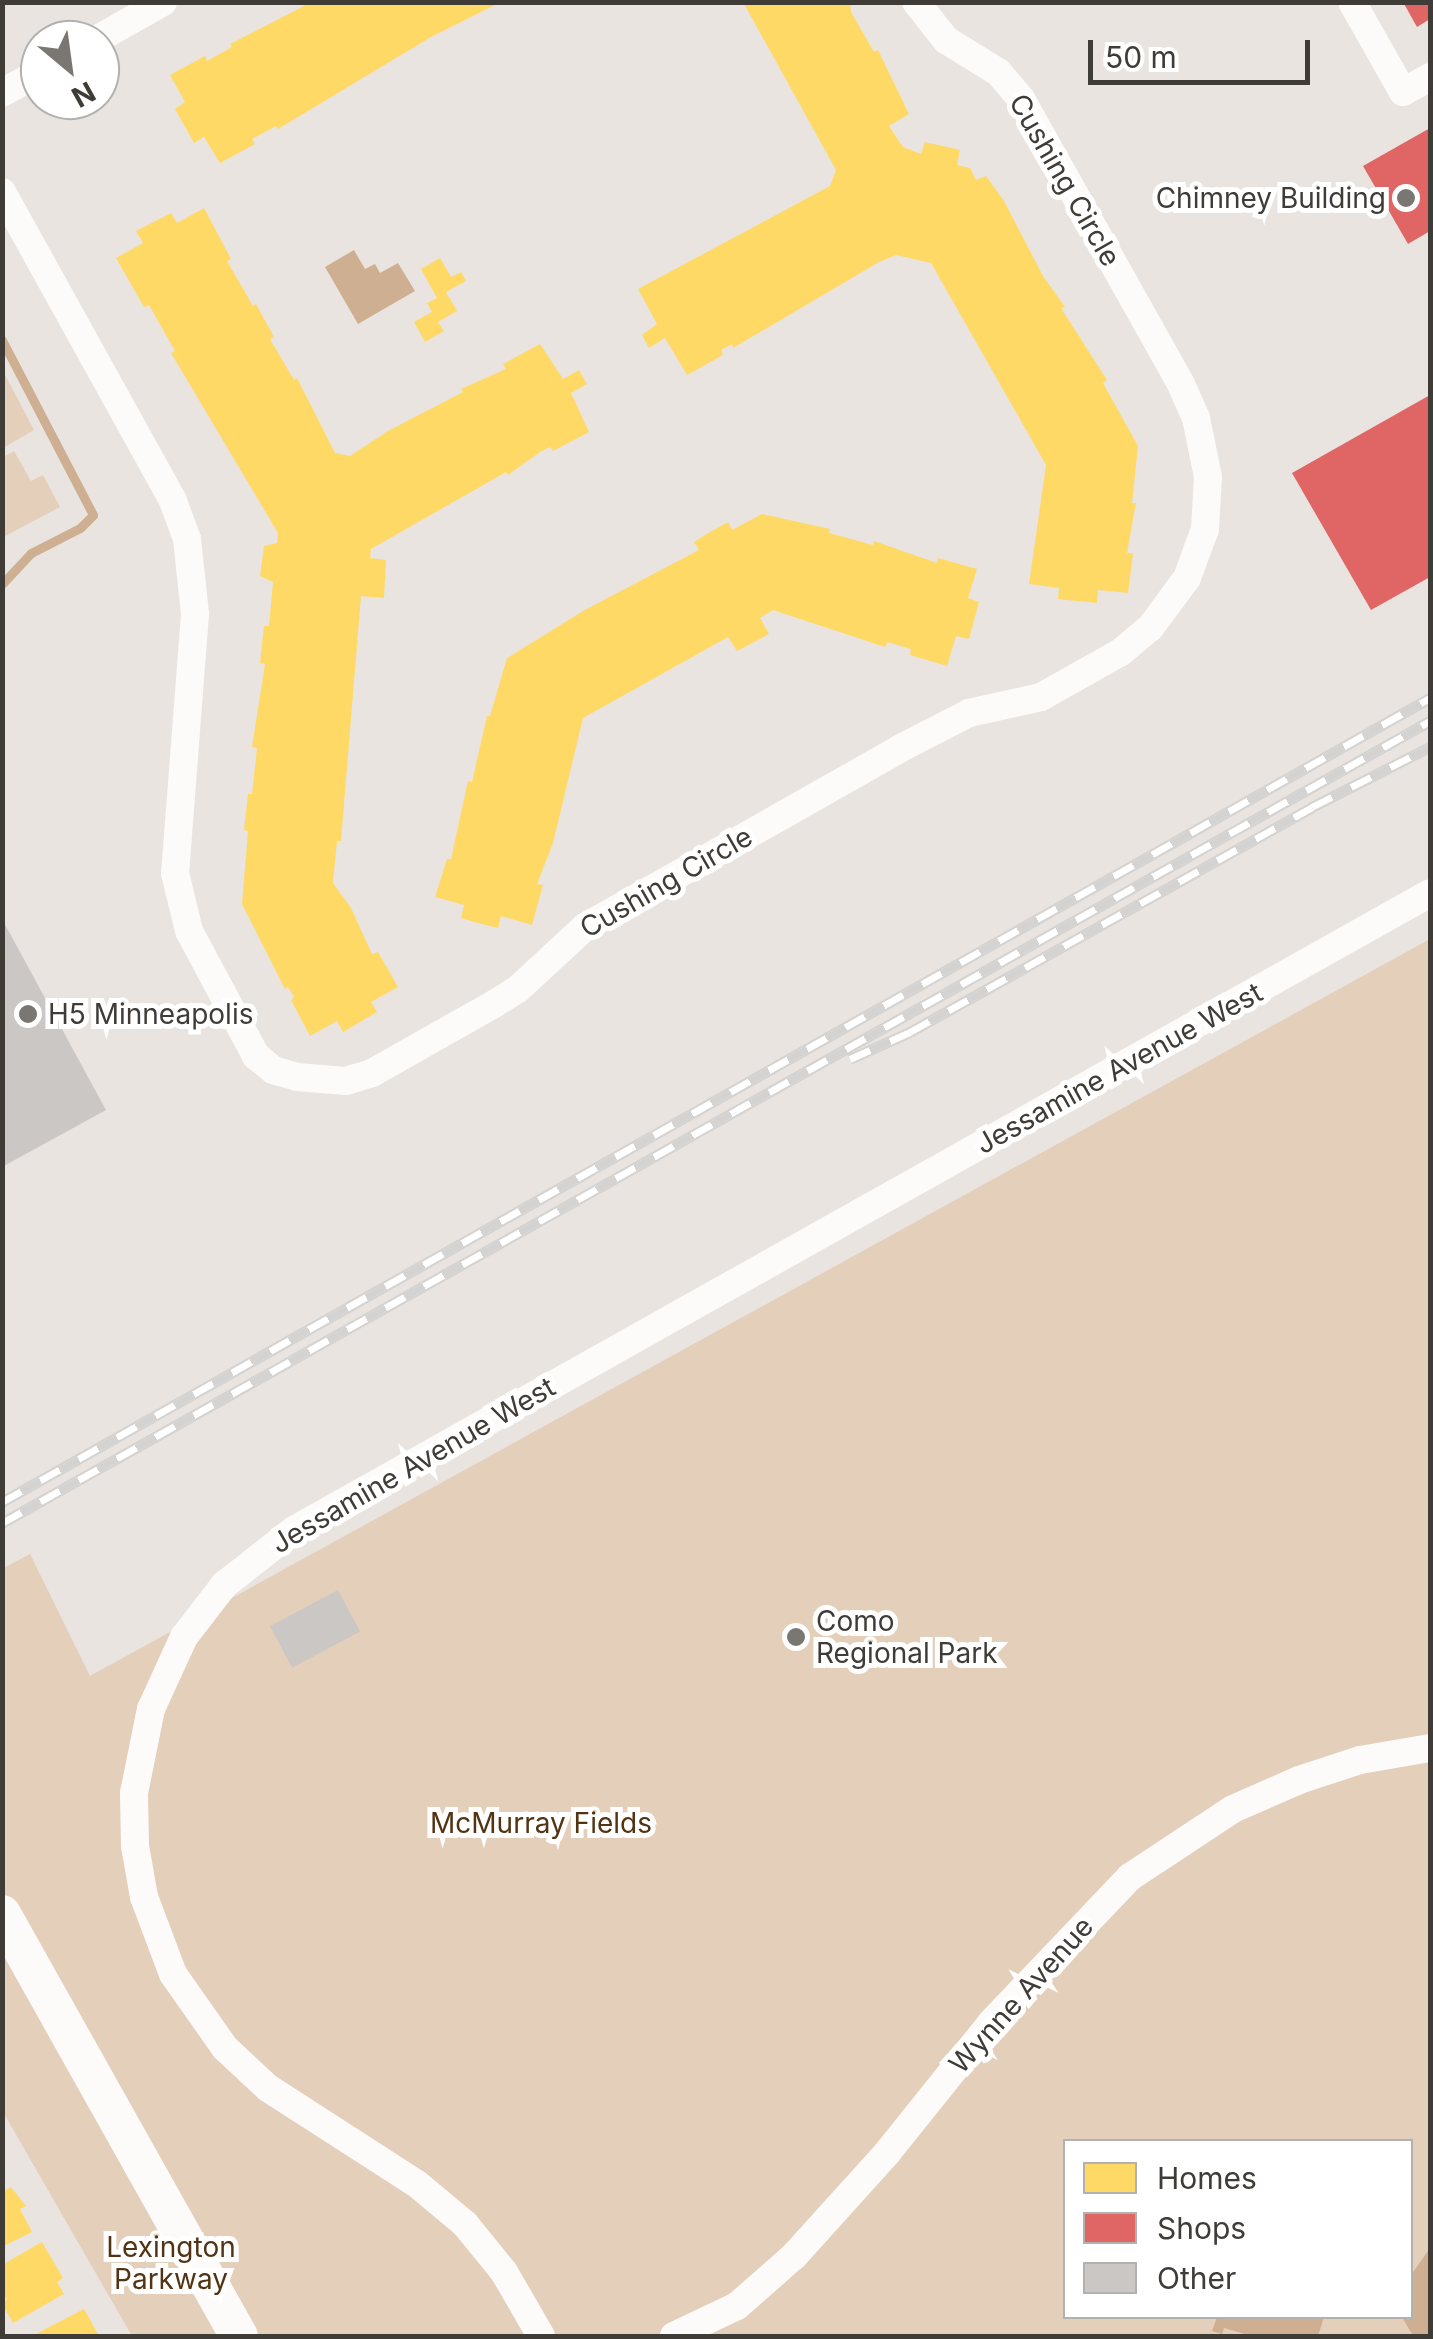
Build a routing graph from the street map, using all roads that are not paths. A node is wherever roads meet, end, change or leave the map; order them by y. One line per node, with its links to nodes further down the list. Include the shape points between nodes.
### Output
1 (163, 2): 4 (street)
2 (916, 2): 6 (street, Cushing Circle, via 946,40 998,72 1022,99 1181,384 1205,450 1209,491 1205,529 1188,578 1150,628 1121,652 1042,697 969,714 899,748 585,926 494,1004 346,1081 297,1078 256,1056 189,931 176,873 194,614 186,539 172,501)
3 (1352, 2): 5 (street, via 1403,92)
4 (120, 26)
5 (1430, 77)
6 (2, 192)
7 (1430, 893): 11 (street, Jessamine Avenue West, via 294,1530 252,1558 184,1636 151,1709 134,1793 144,1896 173,1974 225,2048 268,2088 417,2184 465,2224 504,2272)
8 (1430, 1748): 12 (street, Wynne Avenue, via 1299,1780 1232,1809 1130,1877 991,2023 794,2256 737,2306)
9 (2, 1914): 10 (main road)
10 (240, 2336)
11 (541, 2336)
12 (674, 2336)

